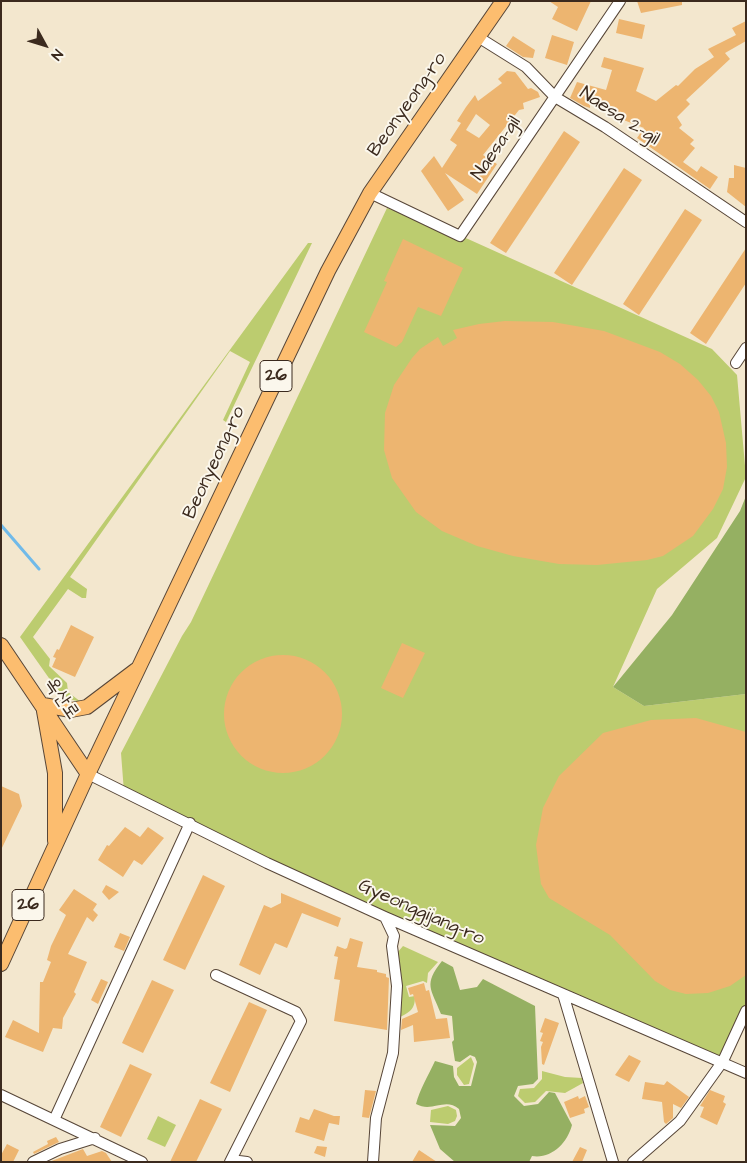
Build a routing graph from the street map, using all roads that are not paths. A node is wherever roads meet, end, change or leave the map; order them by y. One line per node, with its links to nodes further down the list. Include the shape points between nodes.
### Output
1 (503, 1): 3 (main road, Beonyeong-ro / 26)
2 (620, 1): 4 (street, Naesa-gil)
3 (478, 37): 4 (street, Naesa 2-gil, via 526,68); 5 (main road, Beonyeong-ro / 26)
4 (554, 97): 5 (street, Naesa-gil, via 460,236); 6 (street, Naesa 2-gil, via 605,126)
5 (370, 193): 10 (main road, Beonyeong-ro / 26, via 288,353)
6 (746, 222)
7 (746, 348): 8 (street)
8 (736, 363)
9 (1, 645): 11 (main road, 옥산로)
10 (139, 668): 11 (main road, via 87,707 71,710); 12 (main road, Beonyeong-ro / 26)
11 (43, 706): 12 (main road, 옥산로); 14 (main road, via 55,772)
12 (88, 774): 13 (street, Gyeonggijang-ro); 14 (main road, Beonyeong-ro / 26)
13 (190, 823): 15 (street, Gyeonggijang-ro, via 267,863); 23 (street)
14 (55, 847): 16 (main road, Beonyeong-ro / 26)
15 (385, 917): 18 (street, Gyeonggijang-ro); 29 (street, via 394,936 392,946 397,986 393,1053 376,1118)
16 (1, 964)
17 (216, 975): 25 (street, via 296,1012 301,1021)
18 (563, 994): 20 (street, Gyeonggijang-ro); 30 (street)
19 (746, 1011): 20 (street)
20 (723, 1061): 21 (street, Gyeonggijang-ro); 31 (street, via 680,1121)
21 (746, 1073)
22 (1, 1095): 23 (street)
23 (54, 1120): 24 (street)
24 (95, 1138): 26 (street); 27 (street)
25 (230, 1161): 28 (street)
26 (33, 1162)
27 (142, 1162)
28 (247, 1162)
29 (373, 1162)
30 (613, 1162)
31 (633, 1162)

